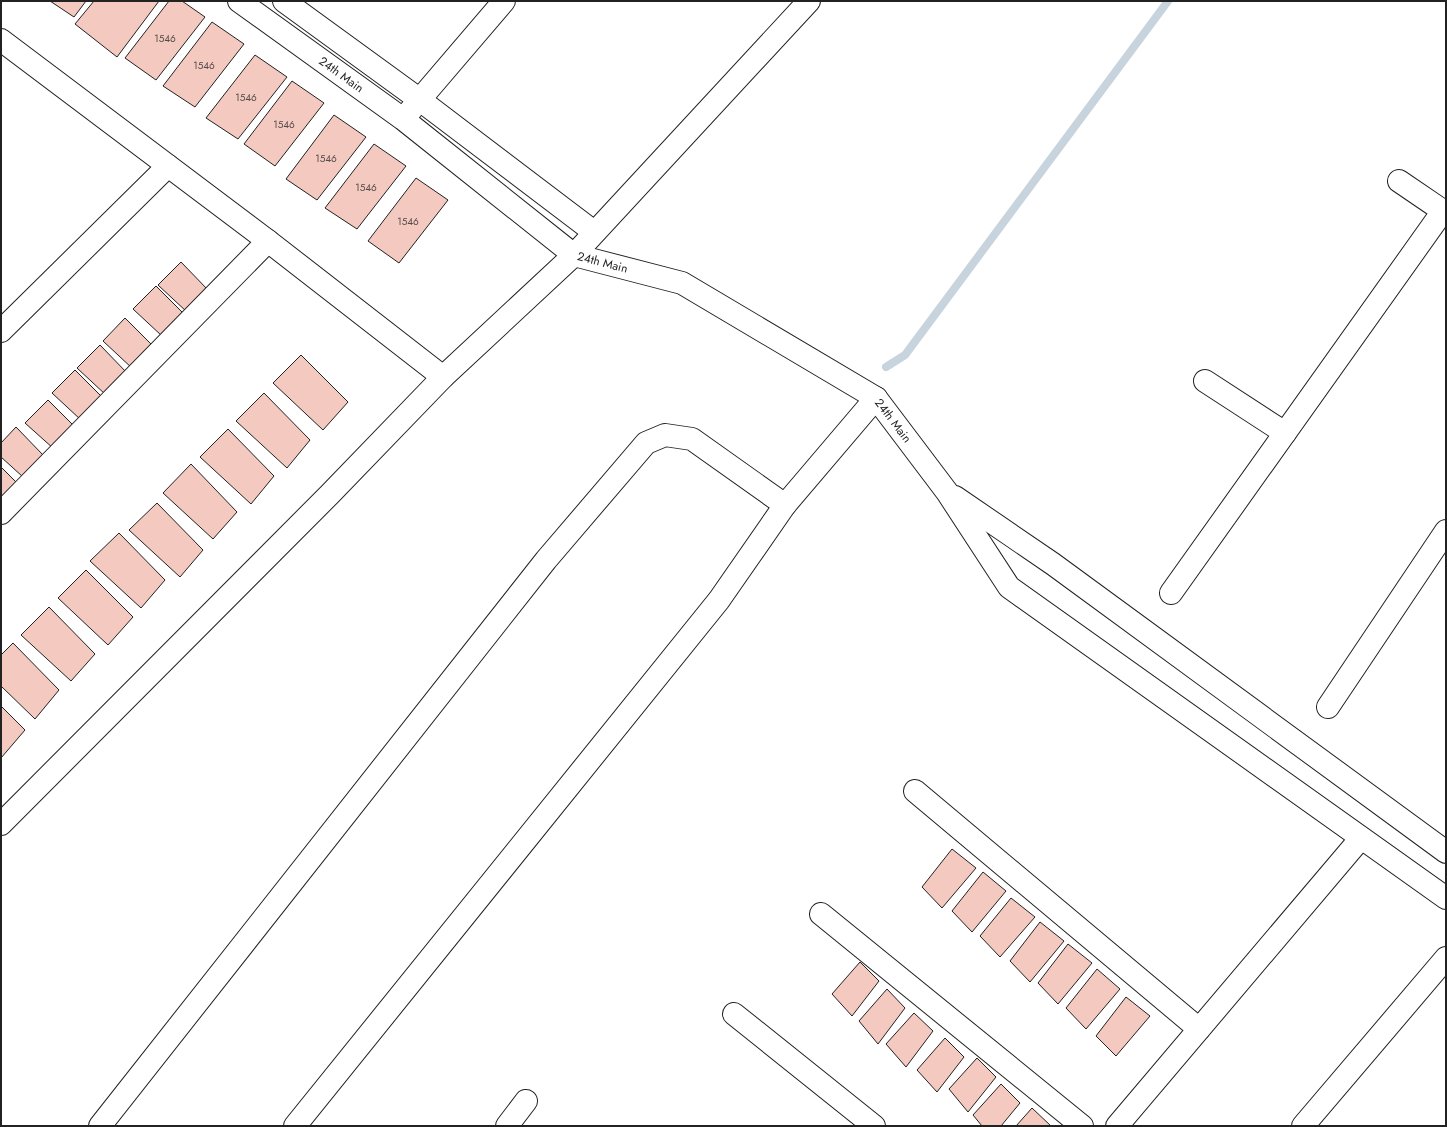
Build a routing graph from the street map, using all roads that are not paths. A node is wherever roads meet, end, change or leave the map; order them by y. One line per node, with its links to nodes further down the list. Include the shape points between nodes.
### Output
1 (239, 1): 7 (street, 24th Main)
2 (284, 1): 6 (street)
3 (504, 1): 6 (street)
4 (809, 1): 11 (street)
5 (1, 40): 8 (street)
6 (420, 100): 7 (street); 11 (street)
7 (403, 119): 13 (street, 24th Main)
8 (168, 166): 12 (street); 14 (street)
9 (1399, 181): 10 (street)
10 (1445, 212): 18 (street)
11 (594, 232): 13 (street)
12 (268, 241): 15 (street); 21 (street)
13 (574, 255): 15 (street); 17 (street, 24th Main, via 682,282)
14 (1, 331)
15 (443, 377): 26 (street, via 330,494)
16 (1205, 381): 18 (street)
17 (876, 398): 19 (street, 24th Main); 20 (street)
18 (1285, 433): 23 (street)
19 (947, 492): 27 (street, via 1009,587); 28 (street, via 1053,564)
20 (785, 504): 35 (street, via 692,439 665,435 646,443 541,566); 36 (street, via 719,600)
21 (1, 513)
22 (1446, 531): 24 (street)
23 (1171, 593)
24 (1328, 707)
25 (915, 791): 33 (street)
26 (2, 820)
27 (1361, 838): 29 (street); 33 (street)
28 (1446, 852)
29 (1446, 898)
30 (821, 914): 39 (street)
31 (1446, 958): 41 (street)
32 (734, 1014): 38 (street)
33 (1199, 1029): 40 (street)
34 (526, 1101): 37 (street)
35 (100, 1126)
36 (295, 1126)
37 (507, 1126)
38 (874, 1126)
39 (1082, 1126)
40 (1117, 1126)
41 (1303, 1126)

